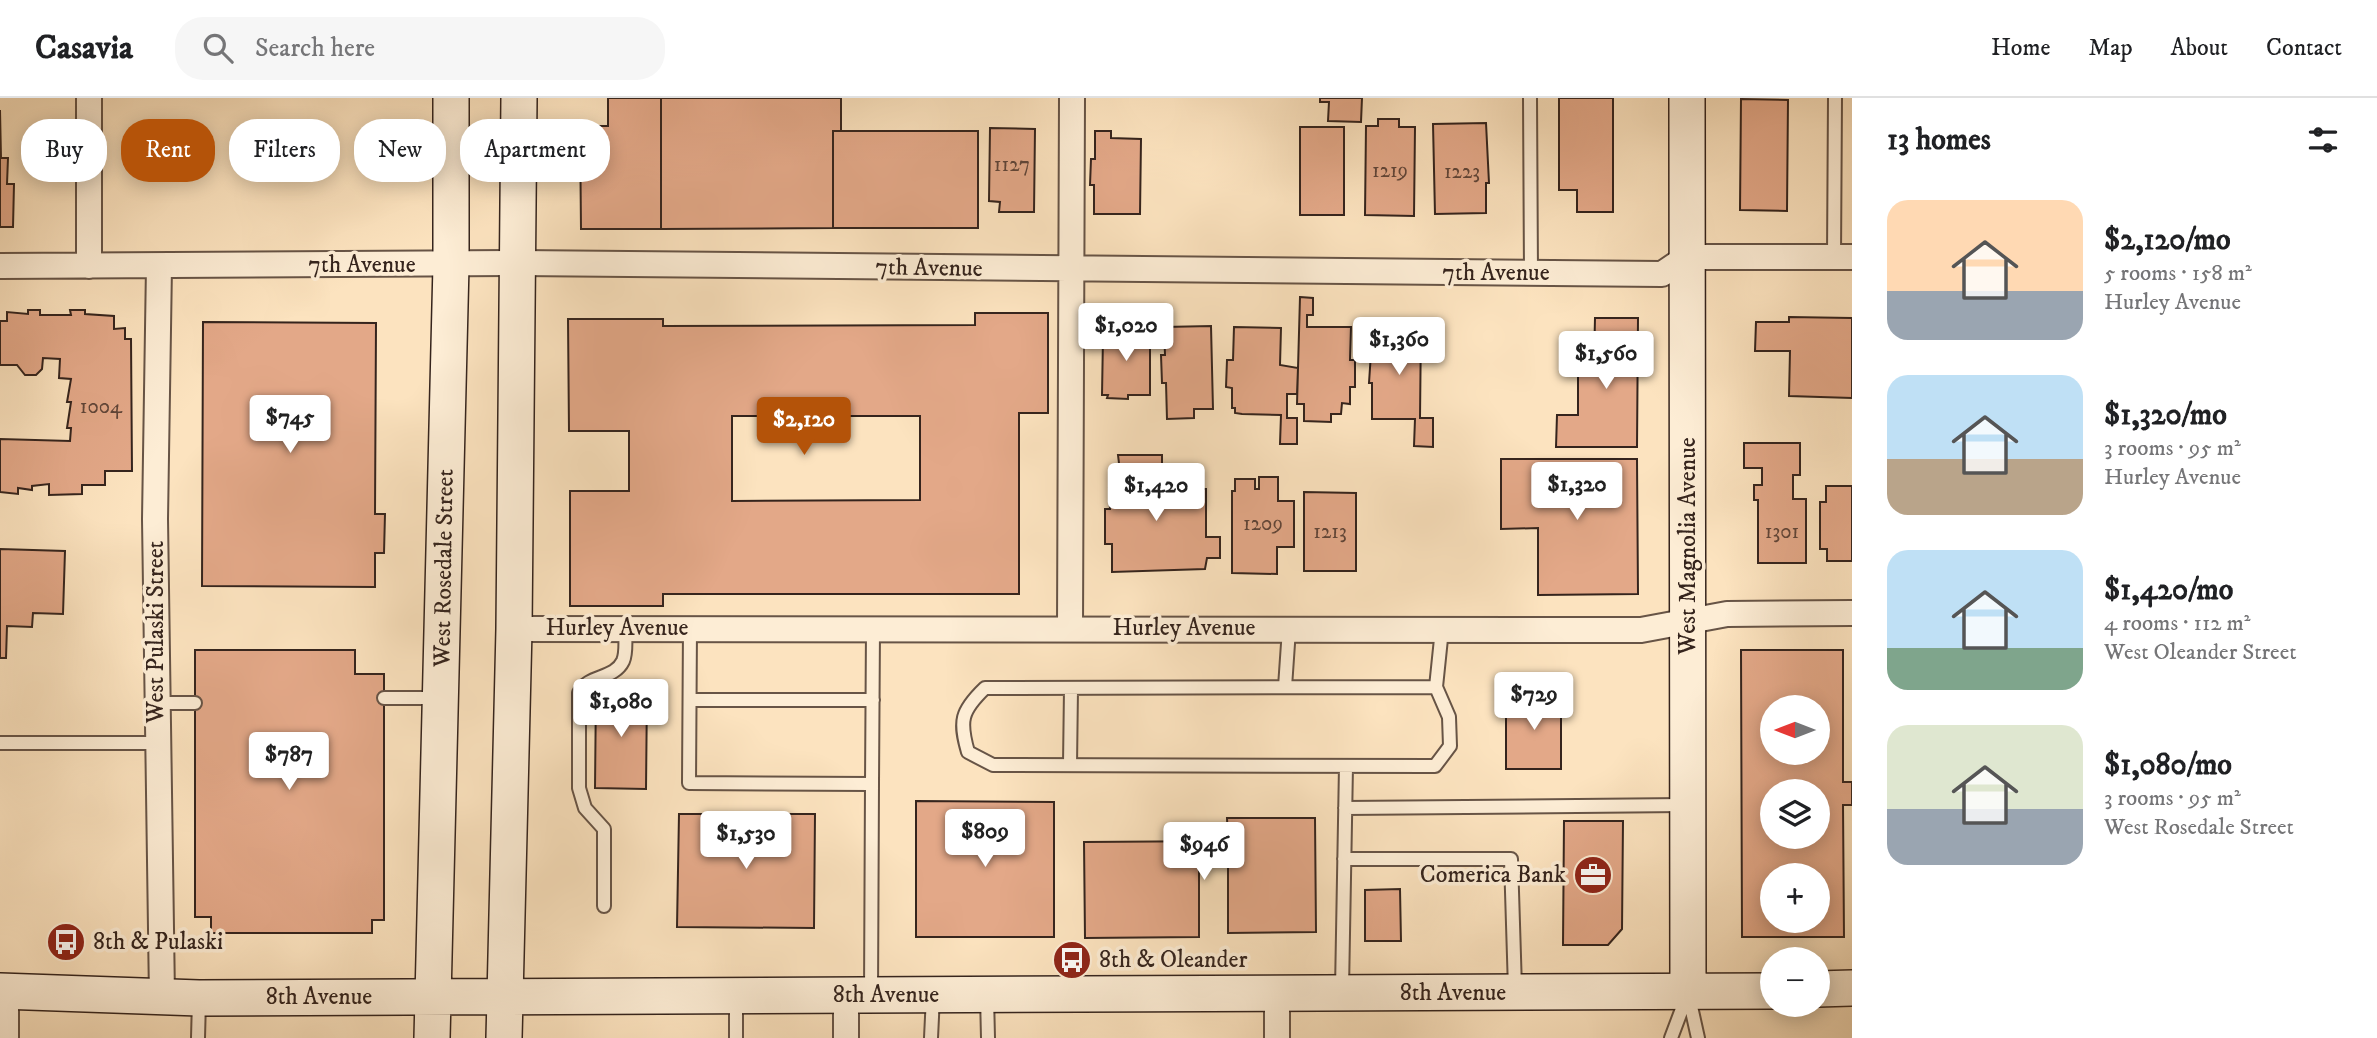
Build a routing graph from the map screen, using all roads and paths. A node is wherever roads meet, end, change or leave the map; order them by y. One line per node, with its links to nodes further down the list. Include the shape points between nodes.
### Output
1 (89, 98): 13 (street)
2 (452, 98): 11 (main road, West Rosedale Street)
3 (519, 98): 10 (main road)
4 (1072, 98): 15 (street)
5 (1530, 98): 16 (lane)
6 (1688, 98): 8 (main road, West Magnolia Avenue)
7 (1835, 98): 9 (lane)
8 (1688, 257): 9 (street, 7th Avenue); 16 (street, 7th Avenue, via 1662,274); 18 (main road, West Magnolia Avenue)
9 (1843, 257)
10 (520, 263): 11 (street, 7th Avenue); 15 (street, 7th Avenue); 22 (main road)
11 (451, 264): 14 (street, 7th Avenue); 30 (main road, West Rosedale Street)
12 (0, 266): 13 (street, 7th Avenue)
13 (89, 266): 14 (street, 7th Avenue)
14 (159, 266): 33 (street, West Pulaski Street)
15 (1071, 270): 16 (street, 7th Avenue); 21 (street)
16 (1531, 273)
17 (1852, 613): 18 (street, Hurley Avenue, via 1727,614)
18 (1688, 622): 25 (street, Hurley Avenue, via 1641,630); 40 (main road, West Magnolia Avenue)
19 (625, 627): 20 (street, Hurley Avenue); 22 (street, Hurley Avenue); 43 (lane, via 620,665 610,674 590,680 579,693 579,788 585,807 604,829)
20 (690, 628): 23 (street, Hurley Avenue); 31 (lane)
21 (1070, 628): 23 (street, Hurley Avenue); 24 (street, Hurley Avenue)
22 (514, 629): 58 (main road)
23 (873, 629): 32 (lane)
24 (1289, 629): 25 (street, Hurley Avenue); 26 (lane)
25 (1442, 629): 27 (lane)
26 (1285, 687): 27 (lane); 28 (lane)
27 (1436, 687): 38 (lane, via 1449,718 1450,746 1435,766)
28 (1071, 689): 37 (lane); 37 (lane, via 985,688 967,706 962,730 968,752 993,765)
29 (384, 698): 30 (lane)
30 (441, 698): 57 (main road, West Rosedale Street)
31 (690, 699): 32 (lane); 39 (lane, via 689,783)
32 (873, 700): 39 (lane)
33 (156, 703): 34 (lane); 36 (street, West Pulaski Street)
34 (195, 703)
35 (0, 743): 36 (lane)
36 (157, 743): 56 (street, West Pulaski Street)
37 (1070, 765): 38 (lane)
38 (1346, 766): 41 (lane)
39 (872, 784): 53 (lane)
40 (1688, 805): 41 (lane); 51 (main road, West Magnolia Avenue)
41 (1345, 808): 42 (lane)
42 (1344, 859): 49 (lane); 50 (lane, via 1511,859)
43 (604, 905)
44 (1852, 988): 45 (main road)
45 (1830, 989)
46 (3, 991): 56 (main road, 8th Avenue); 60 (street)
47 (1760, 991): 51 (main road, 8th Avenue)
48 (1277, 993): 49 (main road, 8th Avenue); 52 (main road, 8th Avenue); 68 (street)
49 (1342, 993): 50 (main road, 8th Avenue)
50 (1515, 993): 51 (main road, 8th Avenue)
51 (1688, 993): 69 (lane); 70 (lane)
52 (987, 994): 54 (main road, 8th Avenue); 67 (lane)
53 (858, 995): 54 (main road, 8th Avenue); 55 (main road, 8th Avenue); 65 (street)
54 (933, 995): 66 (lane)
55 (736, 996): 58 (main road, 8th Avenue); 64 (lane)
56 (162, 997): 59 (main road, 8th Avenue)
57 (434, 997): 58 (main road, 8th Avenue); 59 (main road, 8th Avenue); 62 (main road, West Rosedale Street)
58 (504, 997): 63 (main road)
59 (199, 998): 61 (lane)
60 (6, 1038)
61 (198, 1038)
62 (432, 1038)
63 (504, 1038)
64 (736, 1038)
65 (846, 1038)
66 (931, 1038)
67 (988, 1038)
68 (1277, 1038)
69 (1671, 1038)
70 (1698, 1038)

